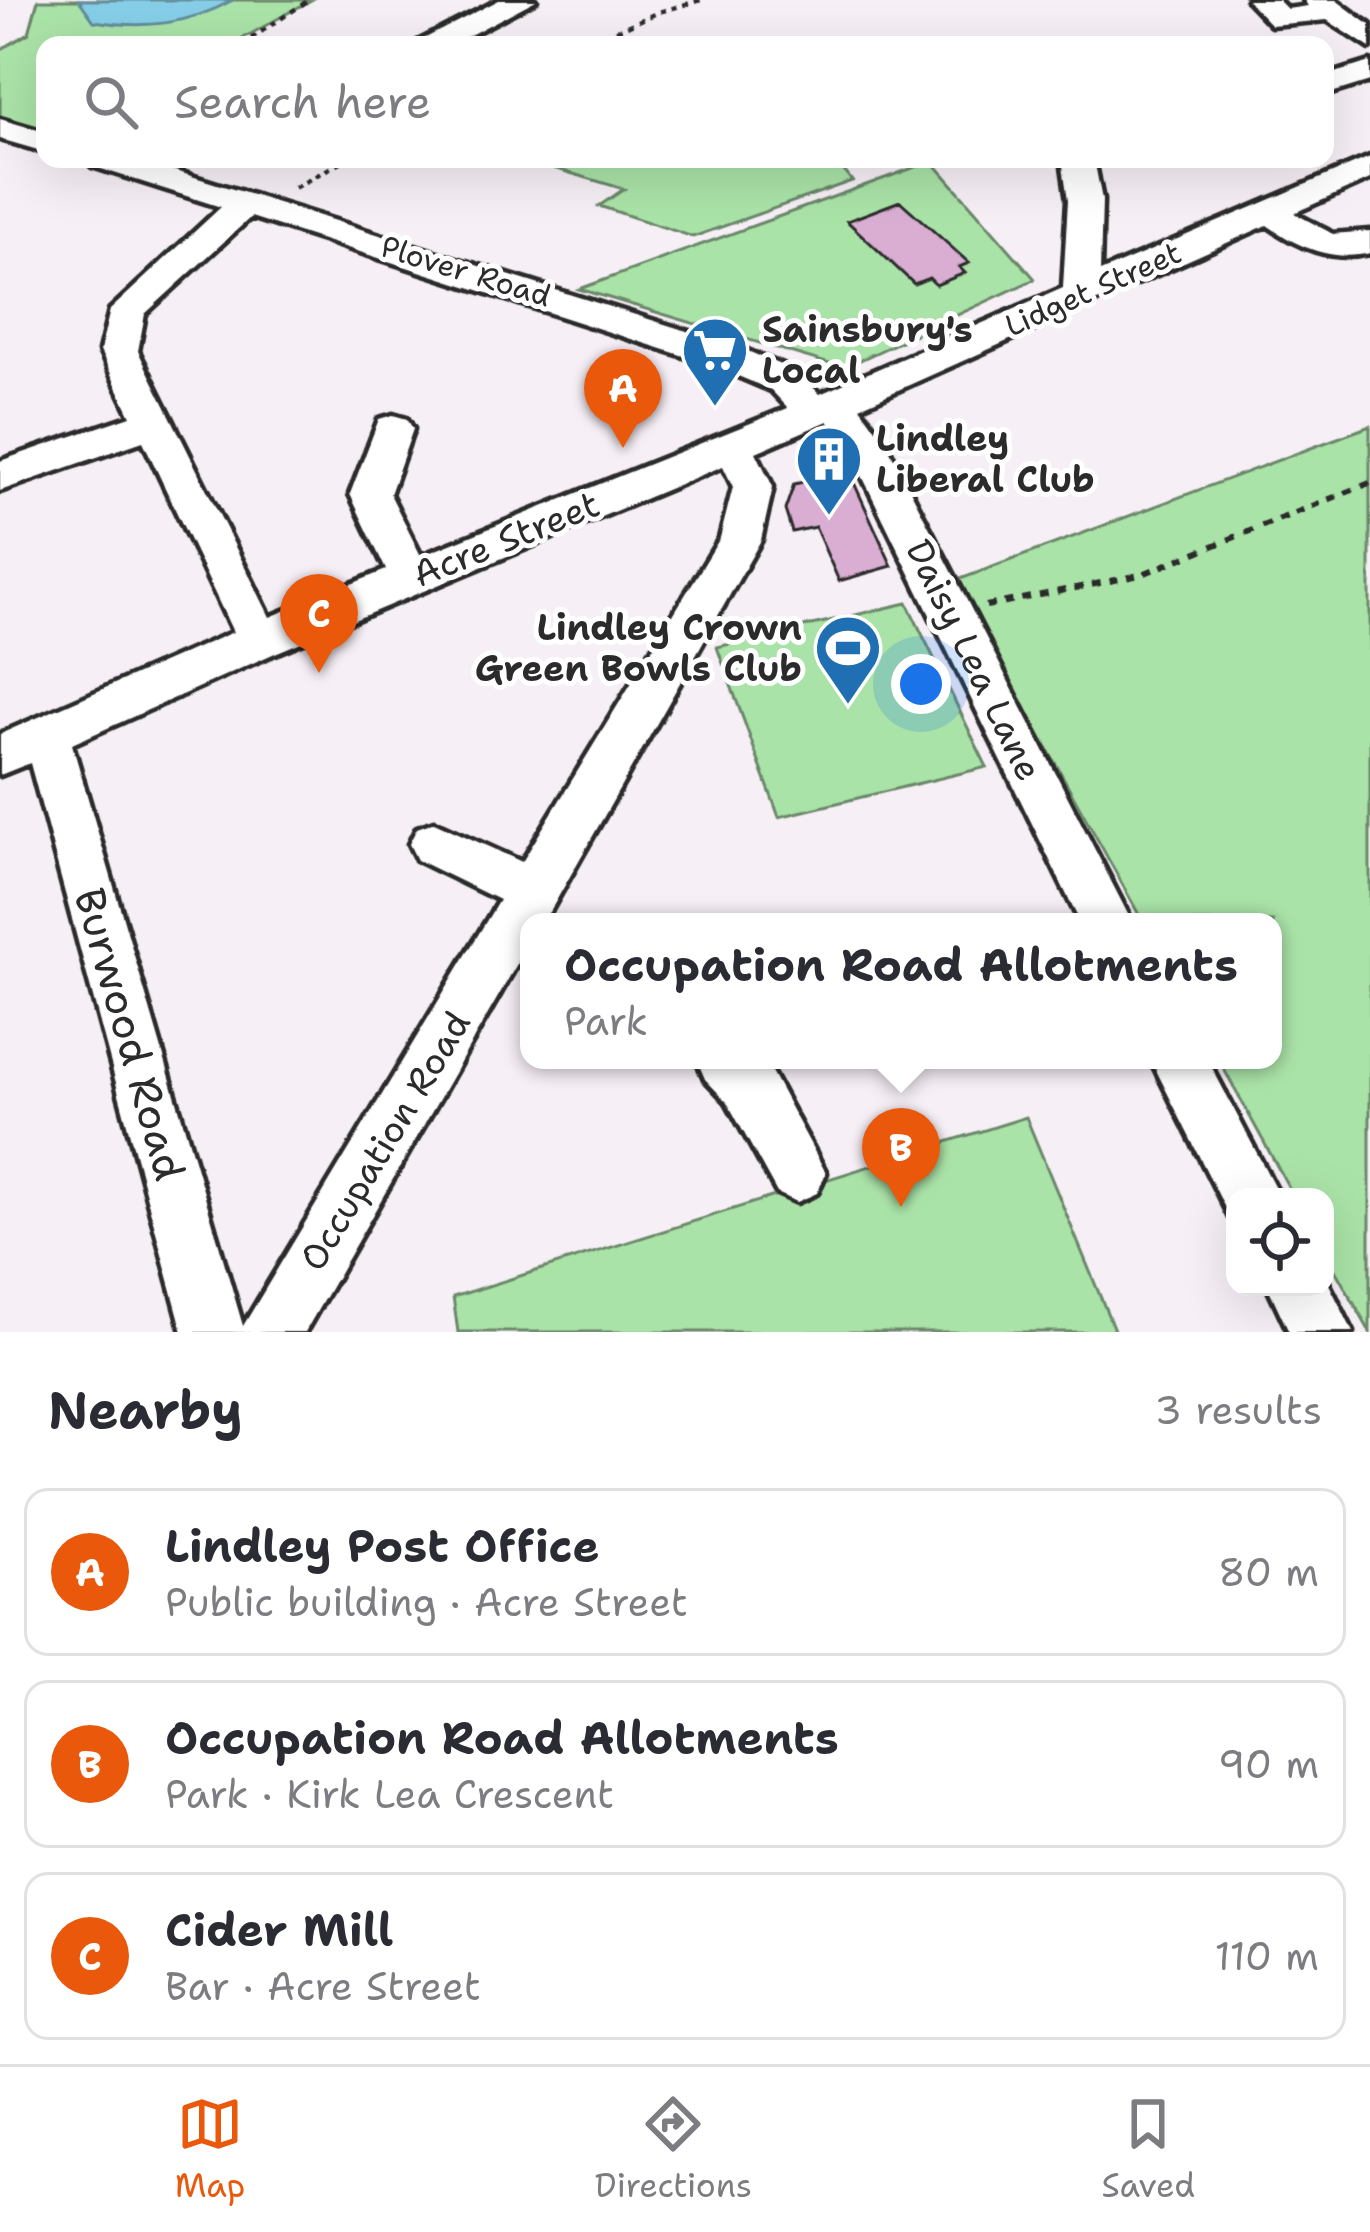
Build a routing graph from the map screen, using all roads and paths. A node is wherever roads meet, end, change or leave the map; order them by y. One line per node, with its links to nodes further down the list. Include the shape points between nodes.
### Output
1 (309, 0): 6 (path)
2 (522, 0): 7 (street)
3 (701, 0): 8 (path)
4 (1261, 0): 5 (street, via 1281,19)
5 (1325, 6): 9 (street)
6 (255, 36)
7 (446, 36)
8 (604, 36)
9 (1370, 38)
10 (1334, 50): 11 (street)
11 (1367, 72): 12 (street)
12 (1334, 83)
13 (0, 129): 14 (street)
14 (36, 139)
15 (1370, 167): 20 (street, Lidget Street)
16 (328, 168): 19 (path)
17 (1080, 168): 22 (street)
18 (185, 170): 19 (street, Plover Road)
19 (253, 205): 23 (street, Plover Road, via 725,356); 24 (street, via 128,310 119,351)
20 (1270, 211): 21 (street, via 1329,245); 22 (street, Lidget Street)
21 (1370, 242)
22 (1081, 294): 23 (street, Lidget Street)
23 (825, 406): 26 (street, Acre Street); 30 (street, Daisy Lea Lane, via 866,443)
24 (154, 423): 27 (street); 31 (street)
25 (393, 428): 29 (street, via 370,494)
26 (733, 446): 29 (street, Acre Street); 35 (street, Occupation Road, via 753,487 740,540)
27 (0, 476)
28 (1370, 483): 30 (path, via 1140,575)
29 (411, 578): 31 (street, Acre Street)
30 (952, 614): 36 (street, Daisy Lea Lane)
31 (259, 640): 32 (street, Acre Street)
32 (23, 745): 43 (street, Burwood Road)
33 (434, 844): 34 (street)
34 (522, 913)
35 (528, 913)
36 (1102, 913)
37 (520, 926): 44 (street, Occupation Road)
38 (733, 1069): 40 (street)
39 (1183, 1069): 41 (street)
40 (797, 1173)
41 (1246, 1188)
42 (1303, 1296): 45 (street)
43 (214, 1332)
44 (272, 1332)
45 (1322, 1332)

